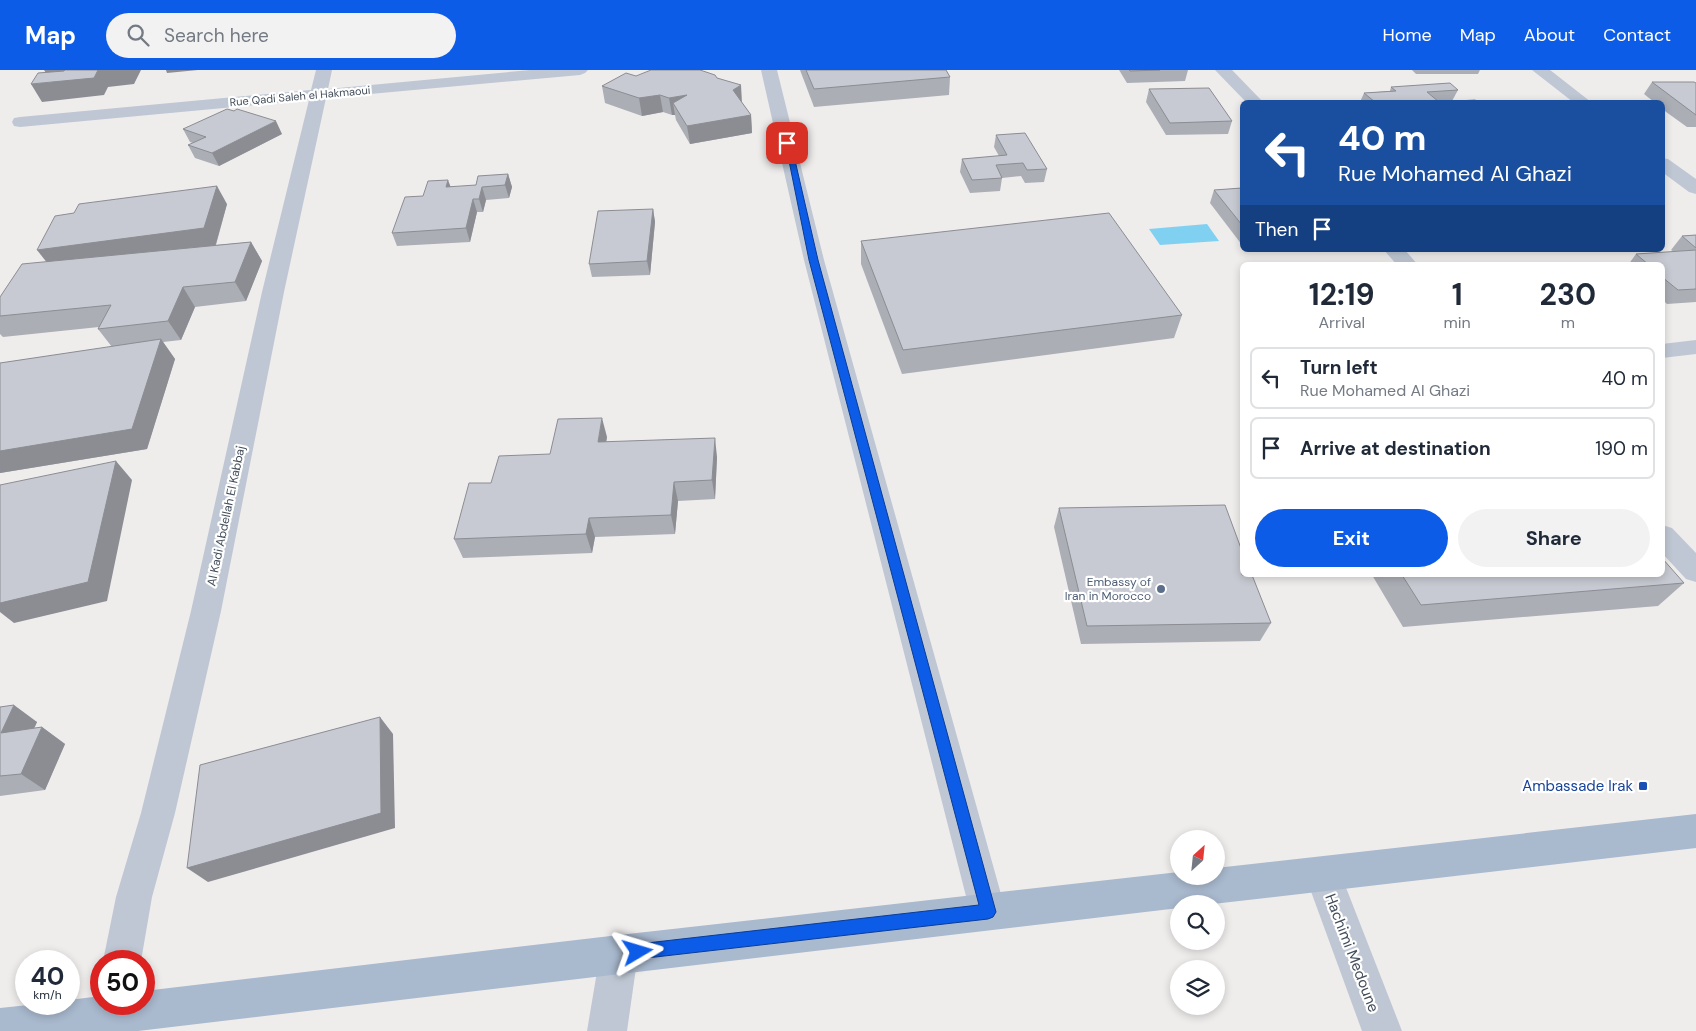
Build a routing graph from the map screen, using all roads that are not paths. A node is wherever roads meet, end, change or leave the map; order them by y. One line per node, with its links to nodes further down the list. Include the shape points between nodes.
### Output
1 (580, 70): 5 (street, Rue Qadi Saleh el Hakmaoui)
2 (769, 70): 19 (street, via 814,260)
3 (1224, 70): 6 (street)
4 (1540, 70): 7 (street)
5 (322, 82): 8 (street, Rue Qadi Saleh el Hakmaoui); 20 (street, Al Kadi Abdellah El Kabbaj, via 273,292 206,611 158,813 134,896)
6 (1254, 100)
7 (1580, 100)
8 (20, 122)
9 (1665, 164): 10 (street)
10 (1696, 188)
11 (1396, 252): 12 (street)
12 (1405, 262)
13 (1696, 346): 14 (street)
14 (1665, 351)
15 (1665, 539): 16 (street)
16 (1696, 571)
17 (1696, 831): 18 (main road)
18 (1322, 875): 19 (main road); 26 (street, Hachimi Medoune)
19 (988, 912): 21 (main road)
20 (124, 950)
21 (619, 954): 22 (main road); 25 (street)
22 (155, 1004)
23 (90, 1013): 24 (main road)
24 (0, 1028)
25 (607, 1031)
26 (1382, 1031)

